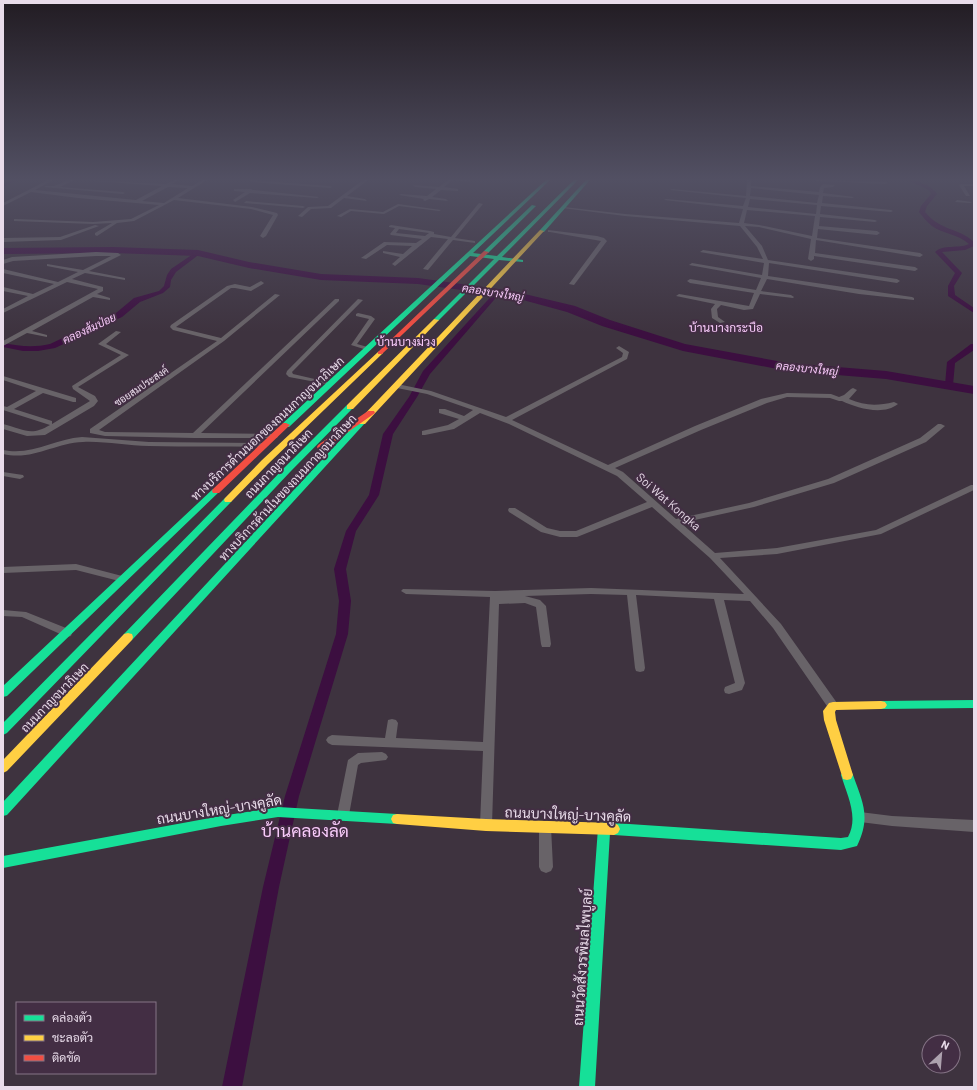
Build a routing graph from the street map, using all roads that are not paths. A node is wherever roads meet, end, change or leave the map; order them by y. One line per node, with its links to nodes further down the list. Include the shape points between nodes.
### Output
1 (73, 231): 17 (street)
2 (80, 231): 17 (street)
3 (102, 231): 18 (street)
4 (266, 231): 20 (street)
5 (396, 231): 21 (street, via 393,234)
6 (423, 231): 21 (street, via 432,233)
7 (459, 231): 22 (street)
8 (487, 231): 26 (main road, ทางบริการด้านนอกของถนนกาญจนาภิเษก)
9 (508, 231): 96 (main road, ถนนกาญจนาภิเษก)
10 (525, 231): 98 (main road, ถนนกาญจนาภิเษก)
11 (542, 231): 75 (main road, ทางบริการด้านในของถนนกาญจนาภิเษก)
12 (550, 231): 26 (main road, via 521,261 466,253 465,250); 50 (street, via 604,241)
13 (745, 231): 33 (street, via 759,246)
14 (784, 231): 23 (street)
15 (816, 231): 23 (street)
16 (850, 231): 19 (street)
17 (70, 234): 24 (street, via 57,239)
18 (97, 234)
19 (877, 234)
20 (263, 236)
21 (428, 237): 22 (street); 25 (street)
22 (453, 238): 26 (street); 39 (street)
23 (813, 238): 29 (street); 30 (street)
24 (3, 240)
25 (417, 245): 31 (street); 32 (street, via 389,242)
26 (473, 245): 72 (main road, ทางบริการด้านนอกของถนนกาญจนาภิเษก)
27 (385, 252): 31 (street)
28 (703, 252): 33 (street)
29 (811, 254): 38 (street); 40 (street)
30 (920, 255)
31 (405, 256): 35 (street)
32 (364, 258)
33 (766, 261): 38 (street); 43 (street)
34 (3, 262): 42 (street, via 12,259 118,255)
35 (395, 264)
36 (49, 265): 42 (street)
37 (692, 265): 43 (street)
38 (809, 268): 47 (street)
39 (426, 269)
40 (915, 269)
41 (3, 271): 49 (street)
42 (85, 272): 44 (street); 45 (street)
43 (766, 276): 52 (street); 59 (street)
44 (123, 279)
45 (67, 280): 49 (street); 55 (street, via 101,288)
46 (690, 281): 52 (street)
47 (897, 281)
48 (261, 283): 69 (street, via 251,289 229,287 173,327)
49 (60, 284): 54 (street)
50 (572, 284)
51 (3, 289): 54 (street)
52 (757, 291): 57 (street); 62 (street, via 751,308)
53 (277, 295): 69 (street)
54 (34, 296): 63 (street)
55 (93, 296): 58 (street); 66 (street)
56 (679, 296): 62 (street)
57 (792, 297)
58 (108, 299)
59 (912, 299)
60 (336, 300): 92 (street)
61 (360, 300): 74 (street, via 289,372 291,376)
62 (719, 304): 65 (street, via 714,309 715,318)
63 (4, 309)
64 (358, 315): 72 (street, via 372,319 354,345)
65 (722, 322)
66 (25, 332): 68 (street); 70 (street)
67 (118, 332): 89 (street, via 101,344 126,355 75,386 94,400 92,404 42,433 26,434)
68 (45, 336)
69 (222, 340): 92 (street, ซอยสมประสงค์, via 93,431 105,434)
70 (3, 344)
71 (619, 348): 87 (street, via 626,352 625,358)
72 (369, 349): 74 (main road, ทางบริการด้านนอกของถนนกาญจนาภิเษก)
73 (3, 378): 76 (street)
74 (330, 384): 78 (main road, ทางบริการด้านนอกของถนนกาญจนาภิเษก)
75 (397, 386): 83 (street, Soi Wat Kongka, via 429,392); 85 (main road, ทางบริการด้านในของถนนกาญจนาภิเษก)
76 (42, 390): 80 (street); 82 (street)
77 (853, 390): 79 (street, via 847,397)
78 (322, 392): 93 (main road, ทางบริการด้านนอกของถนนกาญจนาภิเษก); 96 (main road)
79 (842, 398): 81 (street, via 872,408 884,408); 97 (street, via 787,395 764,401)
80 (73, 400)
81 (894, 404)
82 (6, 408): 88 (street)
83 (479, 410): 86 (street); 87 (street, Soi Wat Kongka)
84 (442, 411): 86 (street)
85 (371, 413): 98 (main road); 128 (main road, ทางบริการด้านในของถนนกาญจนาภิเษก)
86 (465, 420): 91 (street)
87 (506, 420): 97 (street, Soi Wat Kongka)
88 (50, 422)
89 (3, 426)
90 (942, 426): 104 (street, via 923,440 831,481 751,505)
91 (425, 434)
92 (194, 436): 93 (street, ซอยสมประสงค์)
93 (274, 436): 94 (main road, ทางบริการด้านนอกของถนนกาญจนาภิเษก)
94 (265, 445): 95 (street, via 149,444 73,440 39,452); 107 (main road, ทางบริการด้านนอกของถนนกาญจนาภิเษก)
95 (5, 455)
96 (266, 462): 122 (main road, ถนนกาญจนาภิเษก)
97 (609, 468): 102 (street, Soi Wat Kongka, via 620,474)
98 (288, 469): 127 (main road, ถนนกาญจนาภิเษก)
99 (3, 474): 100 (street)
100 (20, 477)
101 (974, 487): 105 (street, via 878,532 777,551)
102 (654, 503): 103 (street, via 576,534 544,530); 104 (street, Soi Wat Kongka)
103 (512, 510)
104 (675, 522): 105 (street, Soi Wat Kongka)
105 (713, 556): 112 (street, Soi Wat Kongka)
106 (3, 570): 107 (street, via 76,567)
107 (123, 579): 114 (main road, ทางบริการด้านนอกของถนนกาญจนาภิเษก)
108 (406, 591): 111 (street)
109 (631, 592): 110 (street); 111 (street, via 591,591); 116 (street)
110 (718, 597): 112 (street); 117 (street, via 740,683 738,687)
111 (494, 598): 115 (street, via 537,602 541,606); 125 (street)
112 (752, 598): 120 (street, Soi Wat Kongka, via 777,626)
113 (3, 613): 114 (street, via 23,614)
114 (67, 633): 118 (main road, ทางบริการด้านนอกของถนนกาญจนาภิเษก)
115 (546, 644)
116 (640, 668)
117 (729, 690)
118 (3, 693)
119 (974, 704): 120 (main road)
120 (833, 706): 130 (main road, ถนนบางใหญ่-บางคูลัด, via 830,720)
121 (392, 723): 124 (street)
122 (3, 730)
123 (332, 740): 124 (street)
124 (390, 744): 125 (street)
125 (488, 748): 131 (street)
126 (382, 757): 129 (street, via 354,759)
127 (3, 768)
128 (3, 811)
129 (342, 815): 131 (main road, ถนนบางใหญ่-บางคูลัด); 135 (main road, ถนนบางใหญ่-บางคูลัด, via 278,812)
130 (860, 817): 132 (street); 134 (main road, ถนนบางใหญ่-บางคูลัด, via 858,833 852,842 841,844)
131 (486, 825): 133 (main road, ถนนบางใหญ่-บางคูลัด)
132 (974, 826)
133 (545, 827): 134 (main road, ถนนบางใหญ่-บางคูลัด); 136 (street)
134 (604, 828): 137 (main road, ถนนวัดสังวรพิมลไพบูลย์)
135 (3, 862)
136 (546, 866)
137 (587, 1087)

